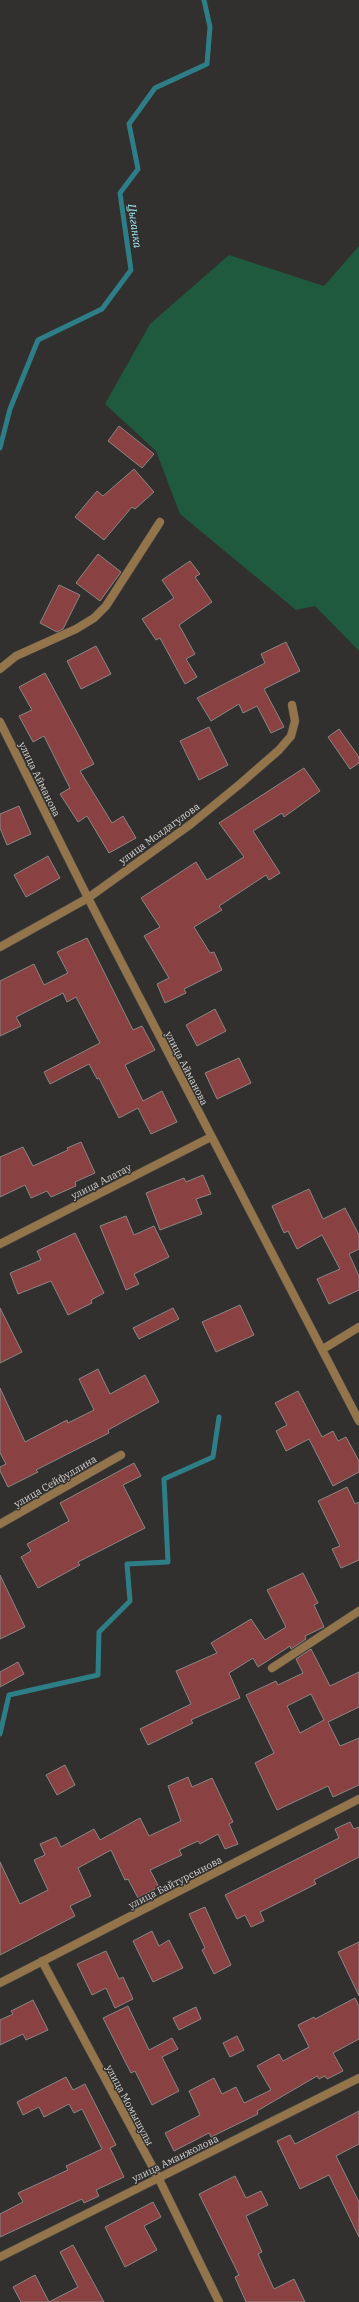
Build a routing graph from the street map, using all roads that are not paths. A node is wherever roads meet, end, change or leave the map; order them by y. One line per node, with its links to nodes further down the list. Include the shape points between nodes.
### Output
1 (160, 522): 2 (street, via 106,606 94,618 76,629 16,656)
2 (0, 669)
3 (292, 705): 5 (street, улица Молдагулова, via 295,721 291,736 279,750 191,824)
4 (0, 722): 5 (street, улица Айманова)
5 (88, 898): 6 (street, улица Молдагулова); 7 (street, улица Айманова)
6 (0, 947)
7 (211, 1137): 8 (street, улица Алатау); 10 (street, улица Айманова)
8 (0, 1244)
9 (359, 1327): 10 (street)
10 (323, 1349): 11 (street, улица Айманова)
11 (359, 1421)
12 (121, 1455): 13 (street, улица Сейфуллина)
13 (0, 1524)
14 (359, 1612): 15 (street)
15 (272, 1668)
16 (359, 1798): 17 (street, улица Байтурсынова)
17 (42, 1961): 18 (street, улица Байтурсынова); 20 (street, улица Момышулы)
18 (0, 1983)
19 (359, 2078): 20 (street, улица Аманжолова)
20 (158, 2177): 21 (street, улица Аманжолова); 22 (street, улица Момышулы)
21 (0, 2257)
22 (218, 2302)

